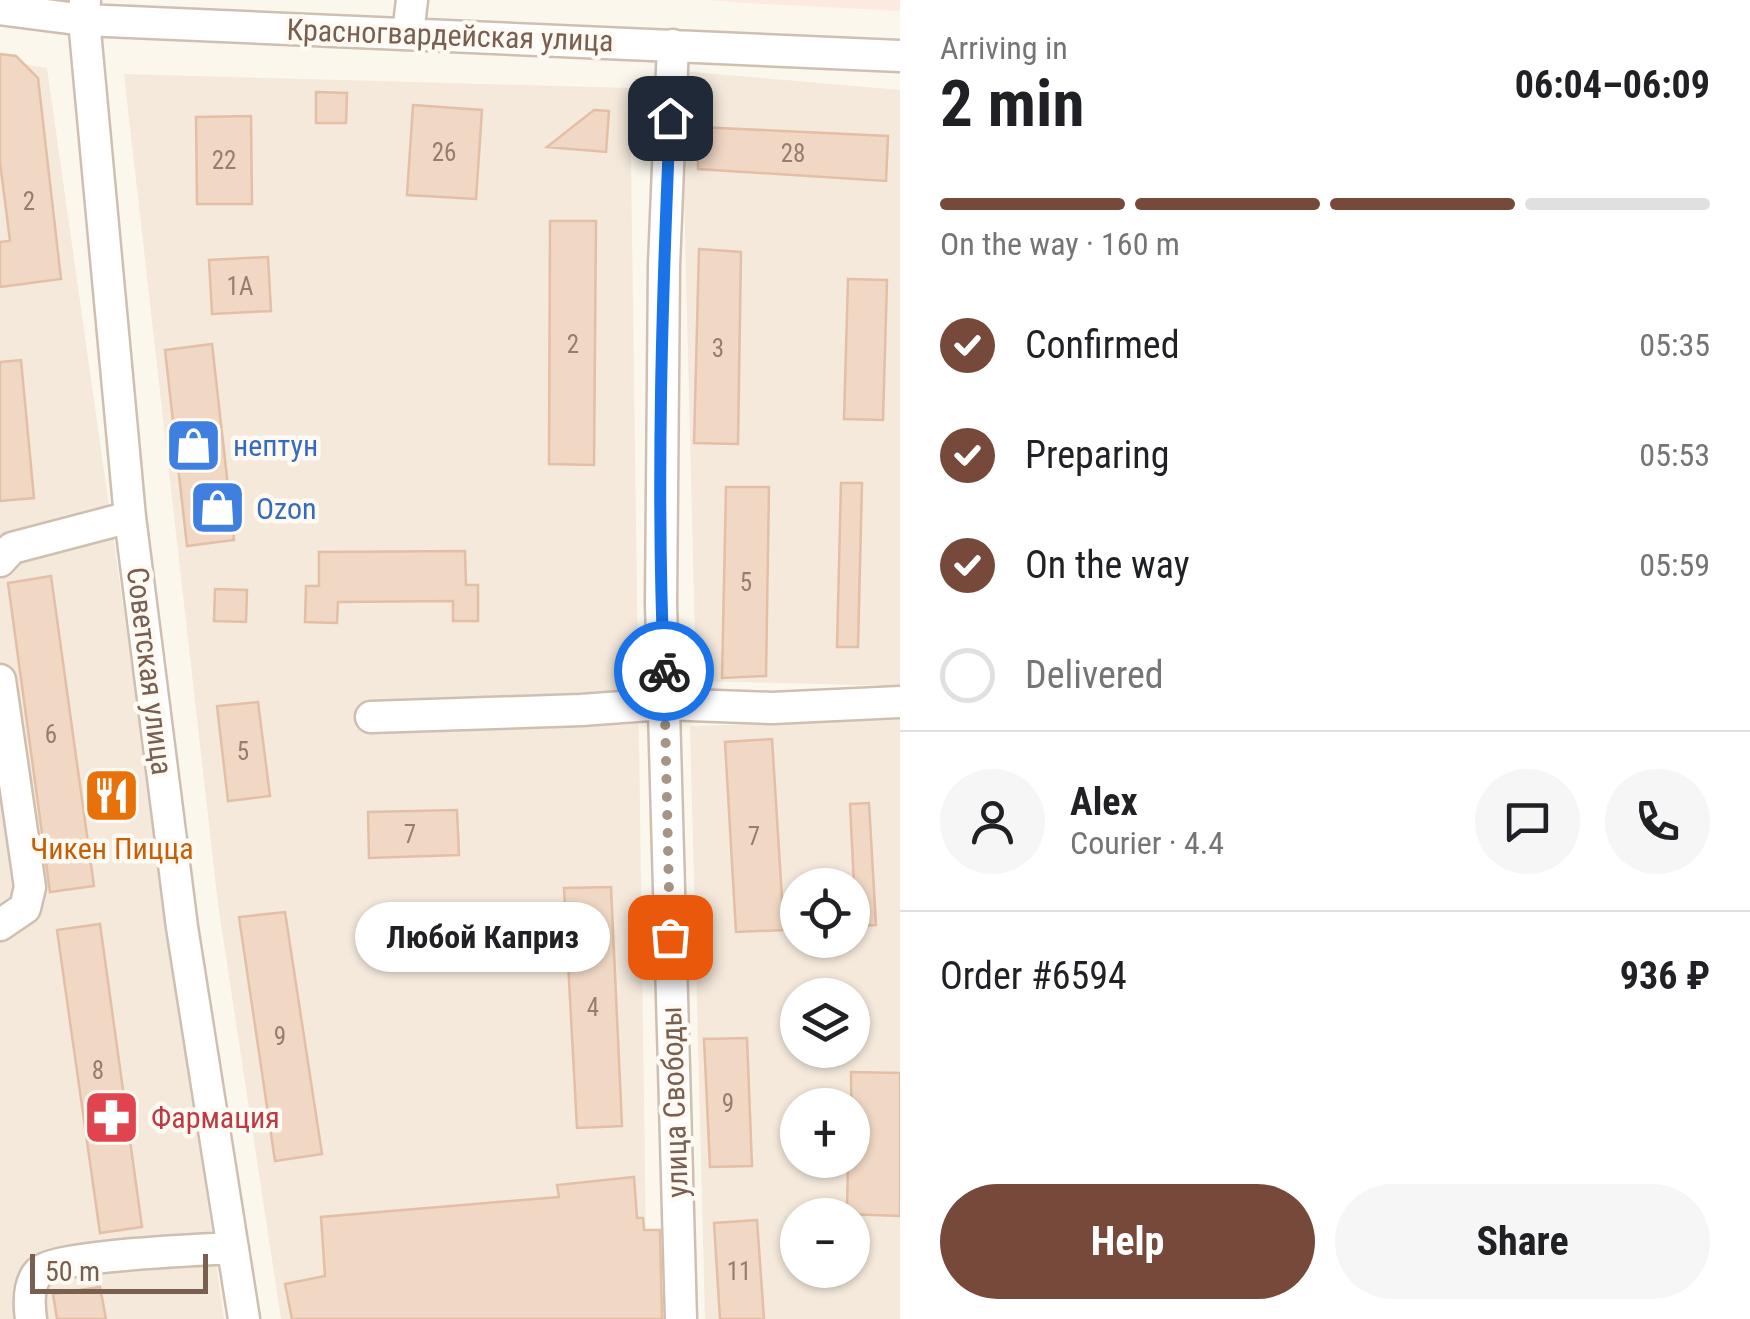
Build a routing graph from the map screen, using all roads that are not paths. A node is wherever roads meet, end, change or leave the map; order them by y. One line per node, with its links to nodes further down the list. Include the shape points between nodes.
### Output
1 (412, 0): 4 (street)
2 (0, 9): 3 (street, Красногвардейская улица)
3 (85, 10): 4 (street, Красногвардейская улица); 7 (street, Советская улица)
4 (408, 33): 5 (street, Красногвардейская улица)
5 (673, 45): 6 (street, Красногвардейская улица); 11 (street, улица Свободы, via 662,385)
6 (900, 56)
7 (130, 517): 8 (street, via 12,548); 14 (street, Советская улица, via 182,927)
8 (0, 562)
9 (0, 680): 13 (street, via 30,886 25,908)
10 (900, 702): 11 (street)
11 (664, 704): 12 (street); 17 (street, улица Свободы)
12 (371, 717)
13 (0, 925)
14 (233, 1248): 15 (street, via 48,1266 32,1282); 16 (street, Советская улица)
15 (32, 1319)
16 (244, 1319)
17 (680, 1319)

